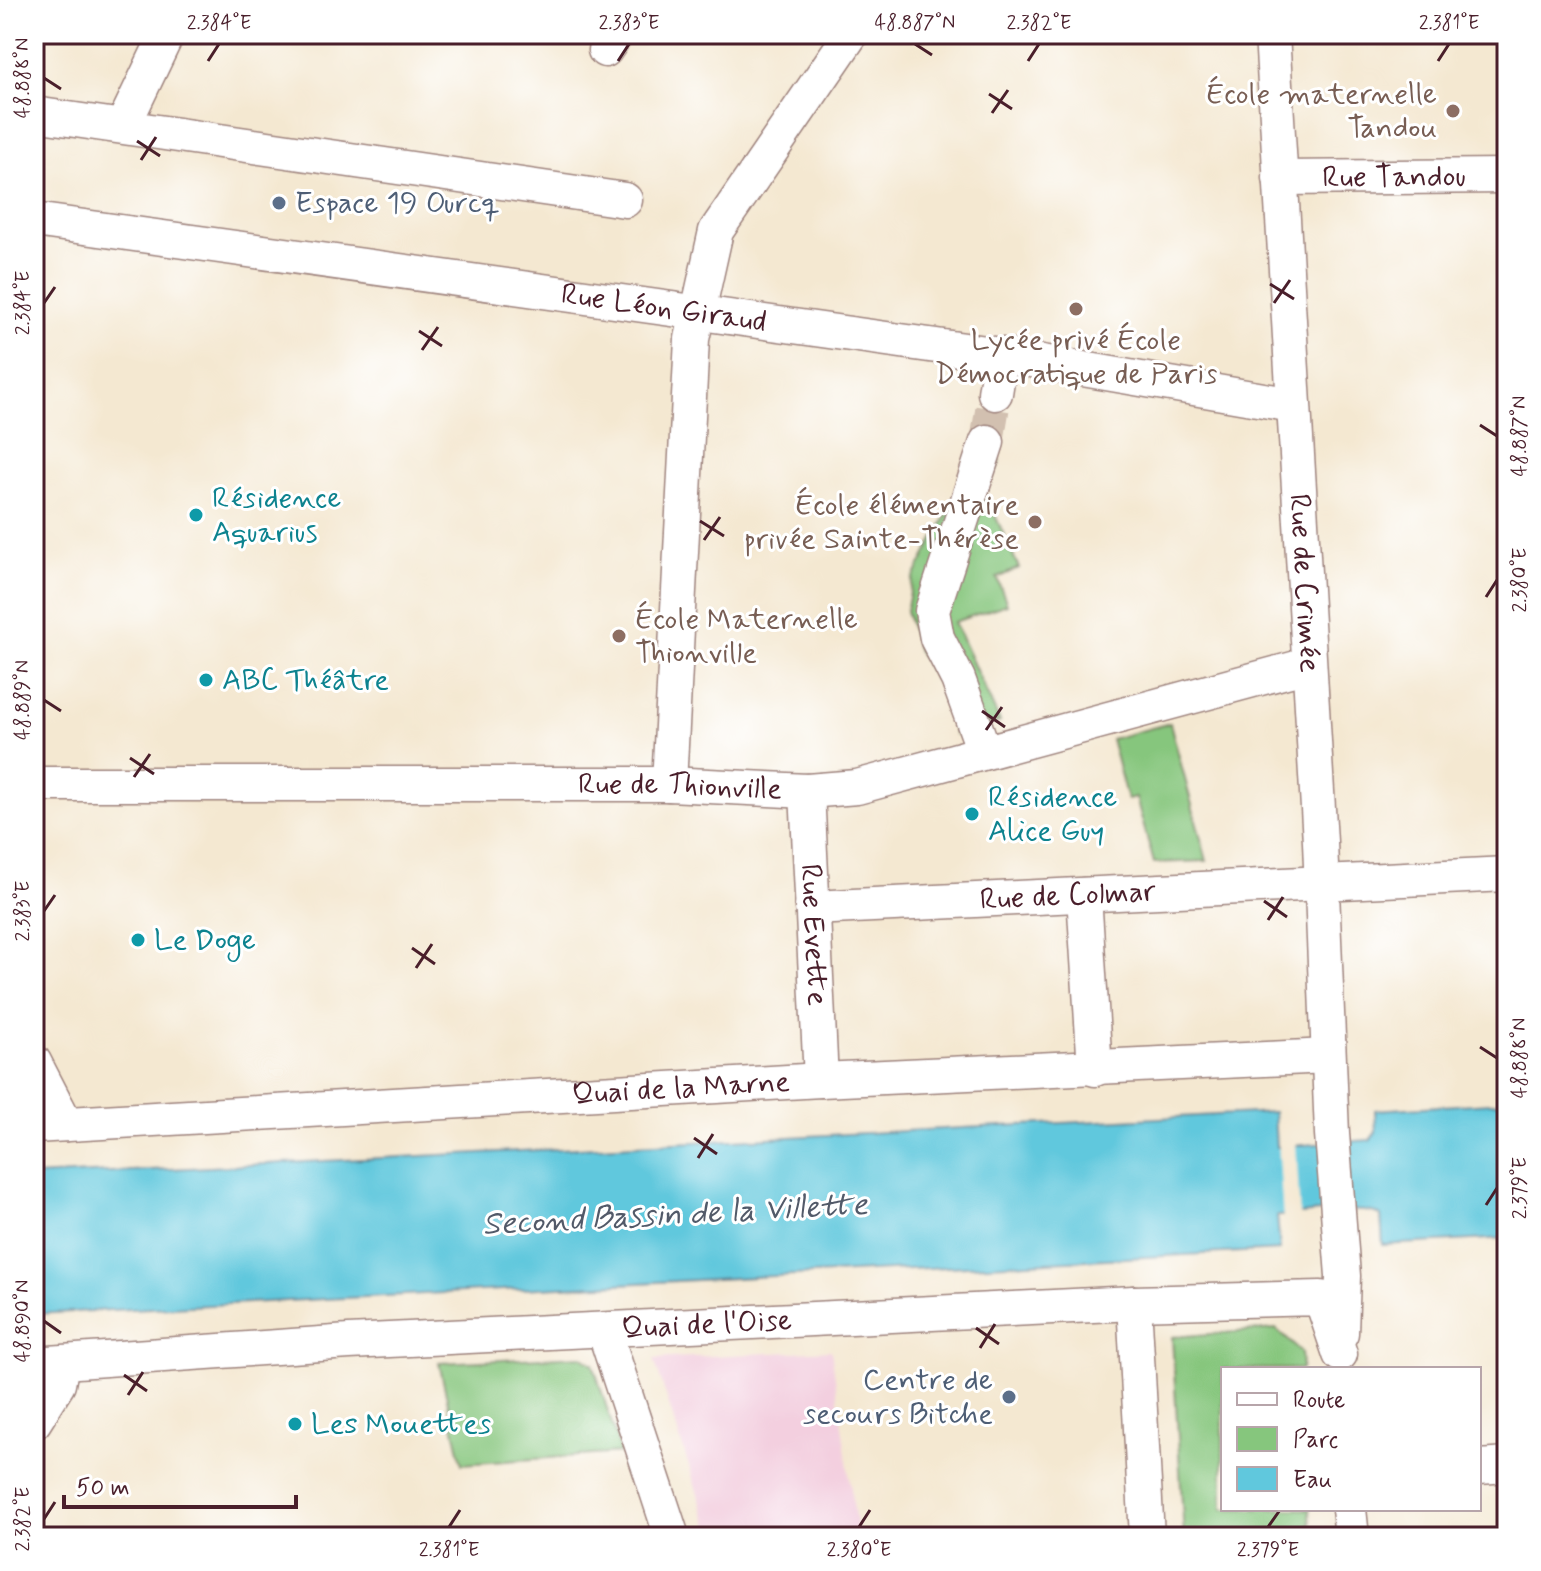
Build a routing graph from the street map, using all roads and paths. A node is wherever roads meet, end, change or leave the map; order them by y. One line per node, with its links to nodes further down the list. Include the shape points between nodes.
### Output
1 (167, 34): 5 (street)
2 (851, 34): 10 (street, via 716,231)
3 (1266, 40): 7 (street, Rue de Crimée)
4 (34, 114): 5 (street)
5 (124, 124): 8 (street)
6 (1507, 176): 7 (street, Rue Tandou)
7 (1280, 178): 13 (street, Rue de Crimée)
8 (625, 200)
9 (34, 220): 10 (street, Rue Léon Giraud)
10 (698, 313): 11 (street, Rue Léon Giraud); 18 (street, via 692,339)
11 (1001, 355): 12 (street); 13 (street, Rue Léon Giraud)
12 (995, 393)
13 (1293, 405): 15 (street, Rue de Crimée)
14 (987, 442): 16 (street, via 932,611 937,638)
15 (1308, 665): 16 (street, Rue de Thionville); 21 (street, Rue de Crimée)
16 (984, 751): 19 (street, Rue de Thionville, via 857,787)
17 (34, 784): 18 (street, Rue de Thionville)
18 (669, 784): 19 (street, Rue de Thionville)
19 (807, 791): 23 (street, Rue Evette)
20 (1507, 874): 21 (street, Rue de Colmar)
21 (1321, 884): 22 (street, Rue de Colmar); 24 (street, Rue de Crimée)
22 (1084, 895): 23 (street, Rue de Colmar); 26 (street)
23 (812, 908): 27 (street, Rue Evette)
24 (1328, 1056): 26 (street, Quai de la Marne); 31 (street, Rue de Crimée, via 1343,1276)
25 (34, 1062): 28 (street)
26 (1095, 1069): 27 (street, Quai de la Marne)
27 (821, 1080): 28 (street, Quai de la Marne)
28 (50, 1125)
29 (1134, 1303): 30 (street, Quai de l'Oise); 31 (street, Quai de l'Oise, via 1321,1298); 38 (street)
30 (604, 1330): 32 (street, Quai de l'Oise); 37 (street)
31 (1340, 1362)
32 (48, 1363): 33 (street, via 58,1384)
33 (34, 1422)
34 (1507, 1465): 35 (street)
35 (1481, 1467)
36 (1349, 1511): 39 (street)
37 (672, 1537)
38 (1147, 1537)
39 (1352, 1537)

